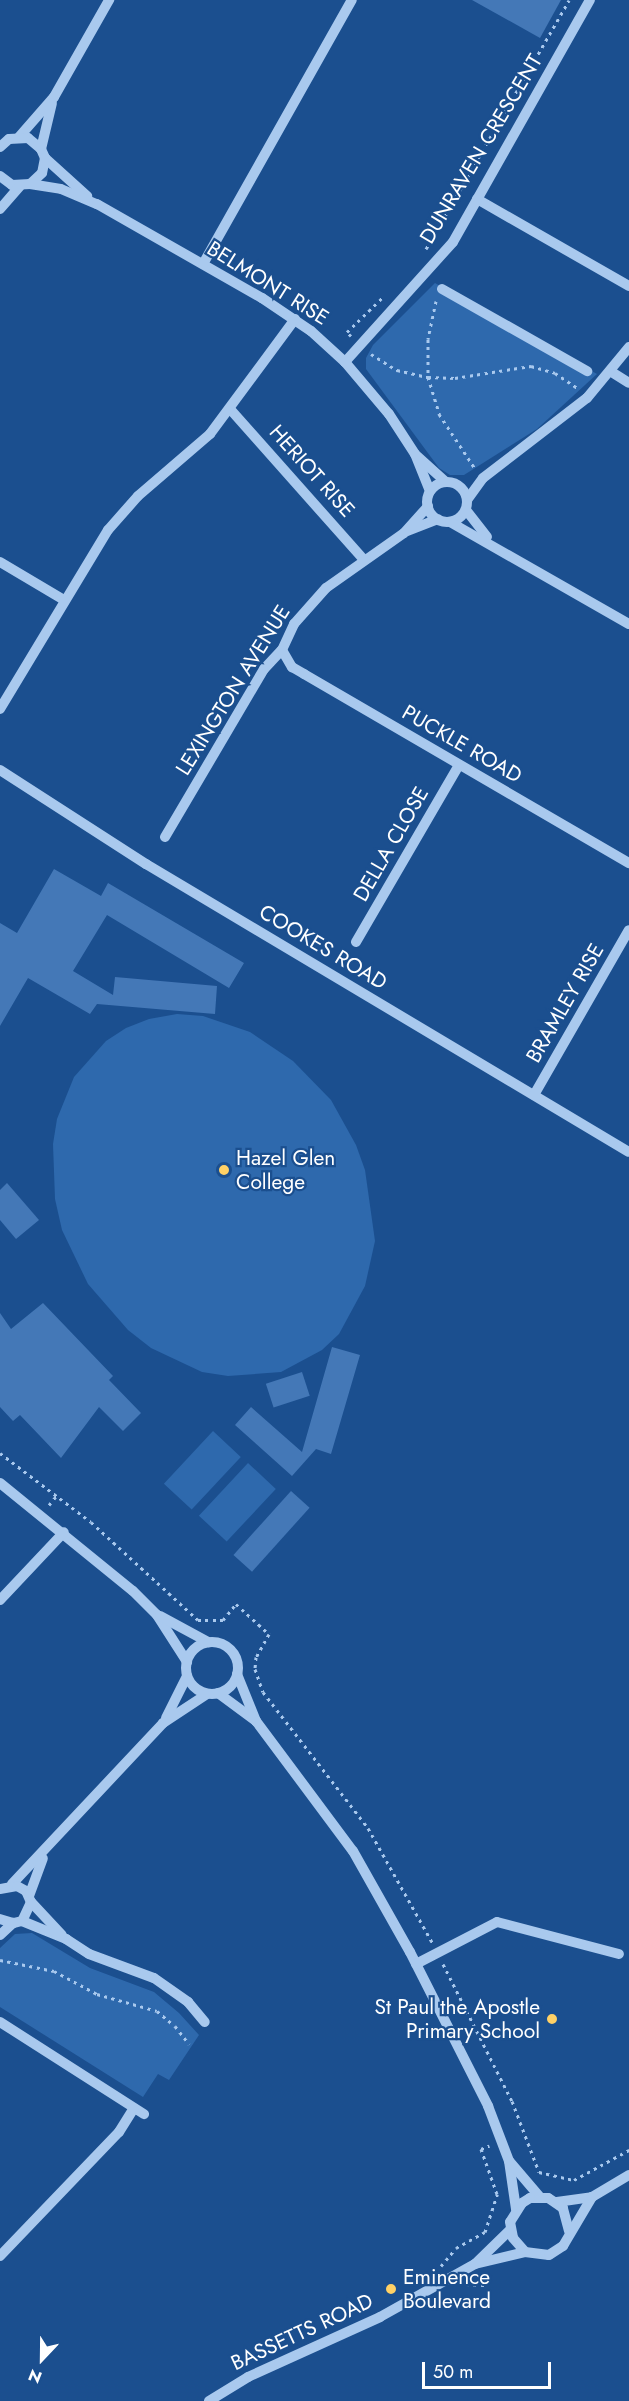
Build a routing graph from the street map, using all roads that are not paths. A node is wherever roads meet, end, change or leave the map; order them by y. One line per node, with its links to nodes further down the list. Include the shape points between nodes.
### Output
1 (109, 0): 4 (street)
2 (352, 0): 13 (street)
3 (590, 0): 10 (street, DUNRAVEN CRESCENT)
4 (54, 97): 5 (street); 7 (street)
5 (10, 138): 6 (street); 7 (street, BELMONT RISE, via 35,142)
6 (0, 147)
7 (43, 154): 9 (street, via 42,173); 11 (street, BELMONT RISE)
8 (0, 176): 9 (street, BELMONT RISE)
9 (25, 185): 11 (street, BELMONT RISE, via 61,189); 12 (street)
10 (477, 199): 14 (street); 18 (street, DUNRAVEN CRESCENT, via 453,242)
11 (97, 204): 13 (street, BELMONT RISE)
12 (0, 209)
13 (203, 264): 16 (street, BELMONT RISE)
14 (629, 286)
15 (442, 289): 19 (street)
16 (295, 319): 18 (street, BELMONT RISE); 22 (street)
17 (629, 347): 20 (street)
18 (345, 362): 23 (street, BELMONT RISE)
19 (587, 371)
20 (610, 371): 21 (street); 24 (street, via 587,398)
21 (629, 383)
22 (230, 409): 34 (street, HERIOT RISE); 36 (street, via 200,444 123,512)
23 (415, 454): 25 (street, BELMONT RISE); 27 (street, BELMONT RISE)
24 (483, 478): 26 (street); 28 (street)
25 (446, 482): 26 (street); 27 (street)
26 (458, 485): 28 (street)
27 (430, 491): 29 (street)
28 (466, 505): 31 (street); 33 (street)
29 (428, 506): 30 (street); 32 (street, LEXINGTON AVENUE)
30 (438, 519): 31 (street); 32 (street, LEXINGTON AVENUE)
31 (450, 522): 33 (street)
32 (404, 532): 34 (street, LEXINGTON AVENUE)
33 (493, 544): 37 (street)
34 (364, 560): 38 (street, LEXINGTON AVENUE, via 306,609 287,634)
35 (0, 562): 36 (street)
36 (64, 600): 39 (street)
37 (629, 624)
38 (282, 650): 40 (street, PUCKLE ROAD, via 298,670); 42 (street, LEXINGTON AVENUE, via 264,669)
39 (0, 710)
40 (459, 765): 43 (street, PUCKLE ROAD); 45 (street, DELLA CLOSE)
41 (0, 770): 46 (street, COOKES ROAD, via 166,876)
42 (165, 837)
43 (629, 863)
44 (629, 930): 46 (street, BRAMLEY RISE)
45 (356, 942)
46 (534, 1095): 47 (street, COOKES ROAD)
47 (629, 1152)
48 (0, 1483): 49 (street)
49 (64, 1532): 50 (street); 51 (street)
50 (0, 1600)
51 (157, 1615): 52 (street); 53 (street)
52 (208, 1642): 53 (street, via 194,1649); 54 (street, via 223,1645 233,1653)
53 (186, 1662): 55 (street)
54 (237, 1674): 56 (street, via 230,1687); 57 (street)
55 (187, 1676): 56 (street, via 194,1687); 58 (street)
56 (212, 1693): 57 (street); 58 (street)
57 (256, 1721): 68 (street, via 353,1851)
58 (163, 1723): 59 (street)
59 (44, 1855): 60 (street); 62 (street)
60 (12, 1884): 61 (street); 62 (street)
61 (0, 1889)
62 (30, 1899): 64 (street, via 29,1913); 66 (street)
63 (0, 1919): 64 (street)
64 (17, 1922): 65 (street); 66 (street)
65 (0, 1935)
66 (66, 1939): 70 (street, via 96,1957 154,1978 188,2002)
67 (619, 1954): 68 (street, via 497,1922)
68 (416, 1964): 71 (street)
69 (0, 2022): 80 (street, via 139,2111)
70 (205, 2022)
71 (509, 2162): 73 (street); 76 (street)
72 (629, 2175): 74 (street, BASSETTS ROAD)
73 (539, 2196): 75 (street, BASSETTS ROAD); 76 (street)
74 (592, 2197): 75 (street, BASSETTS ROAD); 78 (street, BASSETTS ROAD)
75 (557, 2202): 78 (street, via 567,2215)
76 (516, 2209): 77 (street, BASSETTS ROAD)
77 (510, 2230): 79 (street); 81 (street, BASSETTS ROAD)
78 (569, 2231): 79 (street, BASSETTS ROAD, via 563,2246 549,2254)
79 (525, 2252): 81 (street, BASSETTS ROAD)
80 (0, 2256)
81 (475, 2264): 82 (street, BASSETTS ROAD, via 380,2317 248,2377)
82 (209, 2401)

